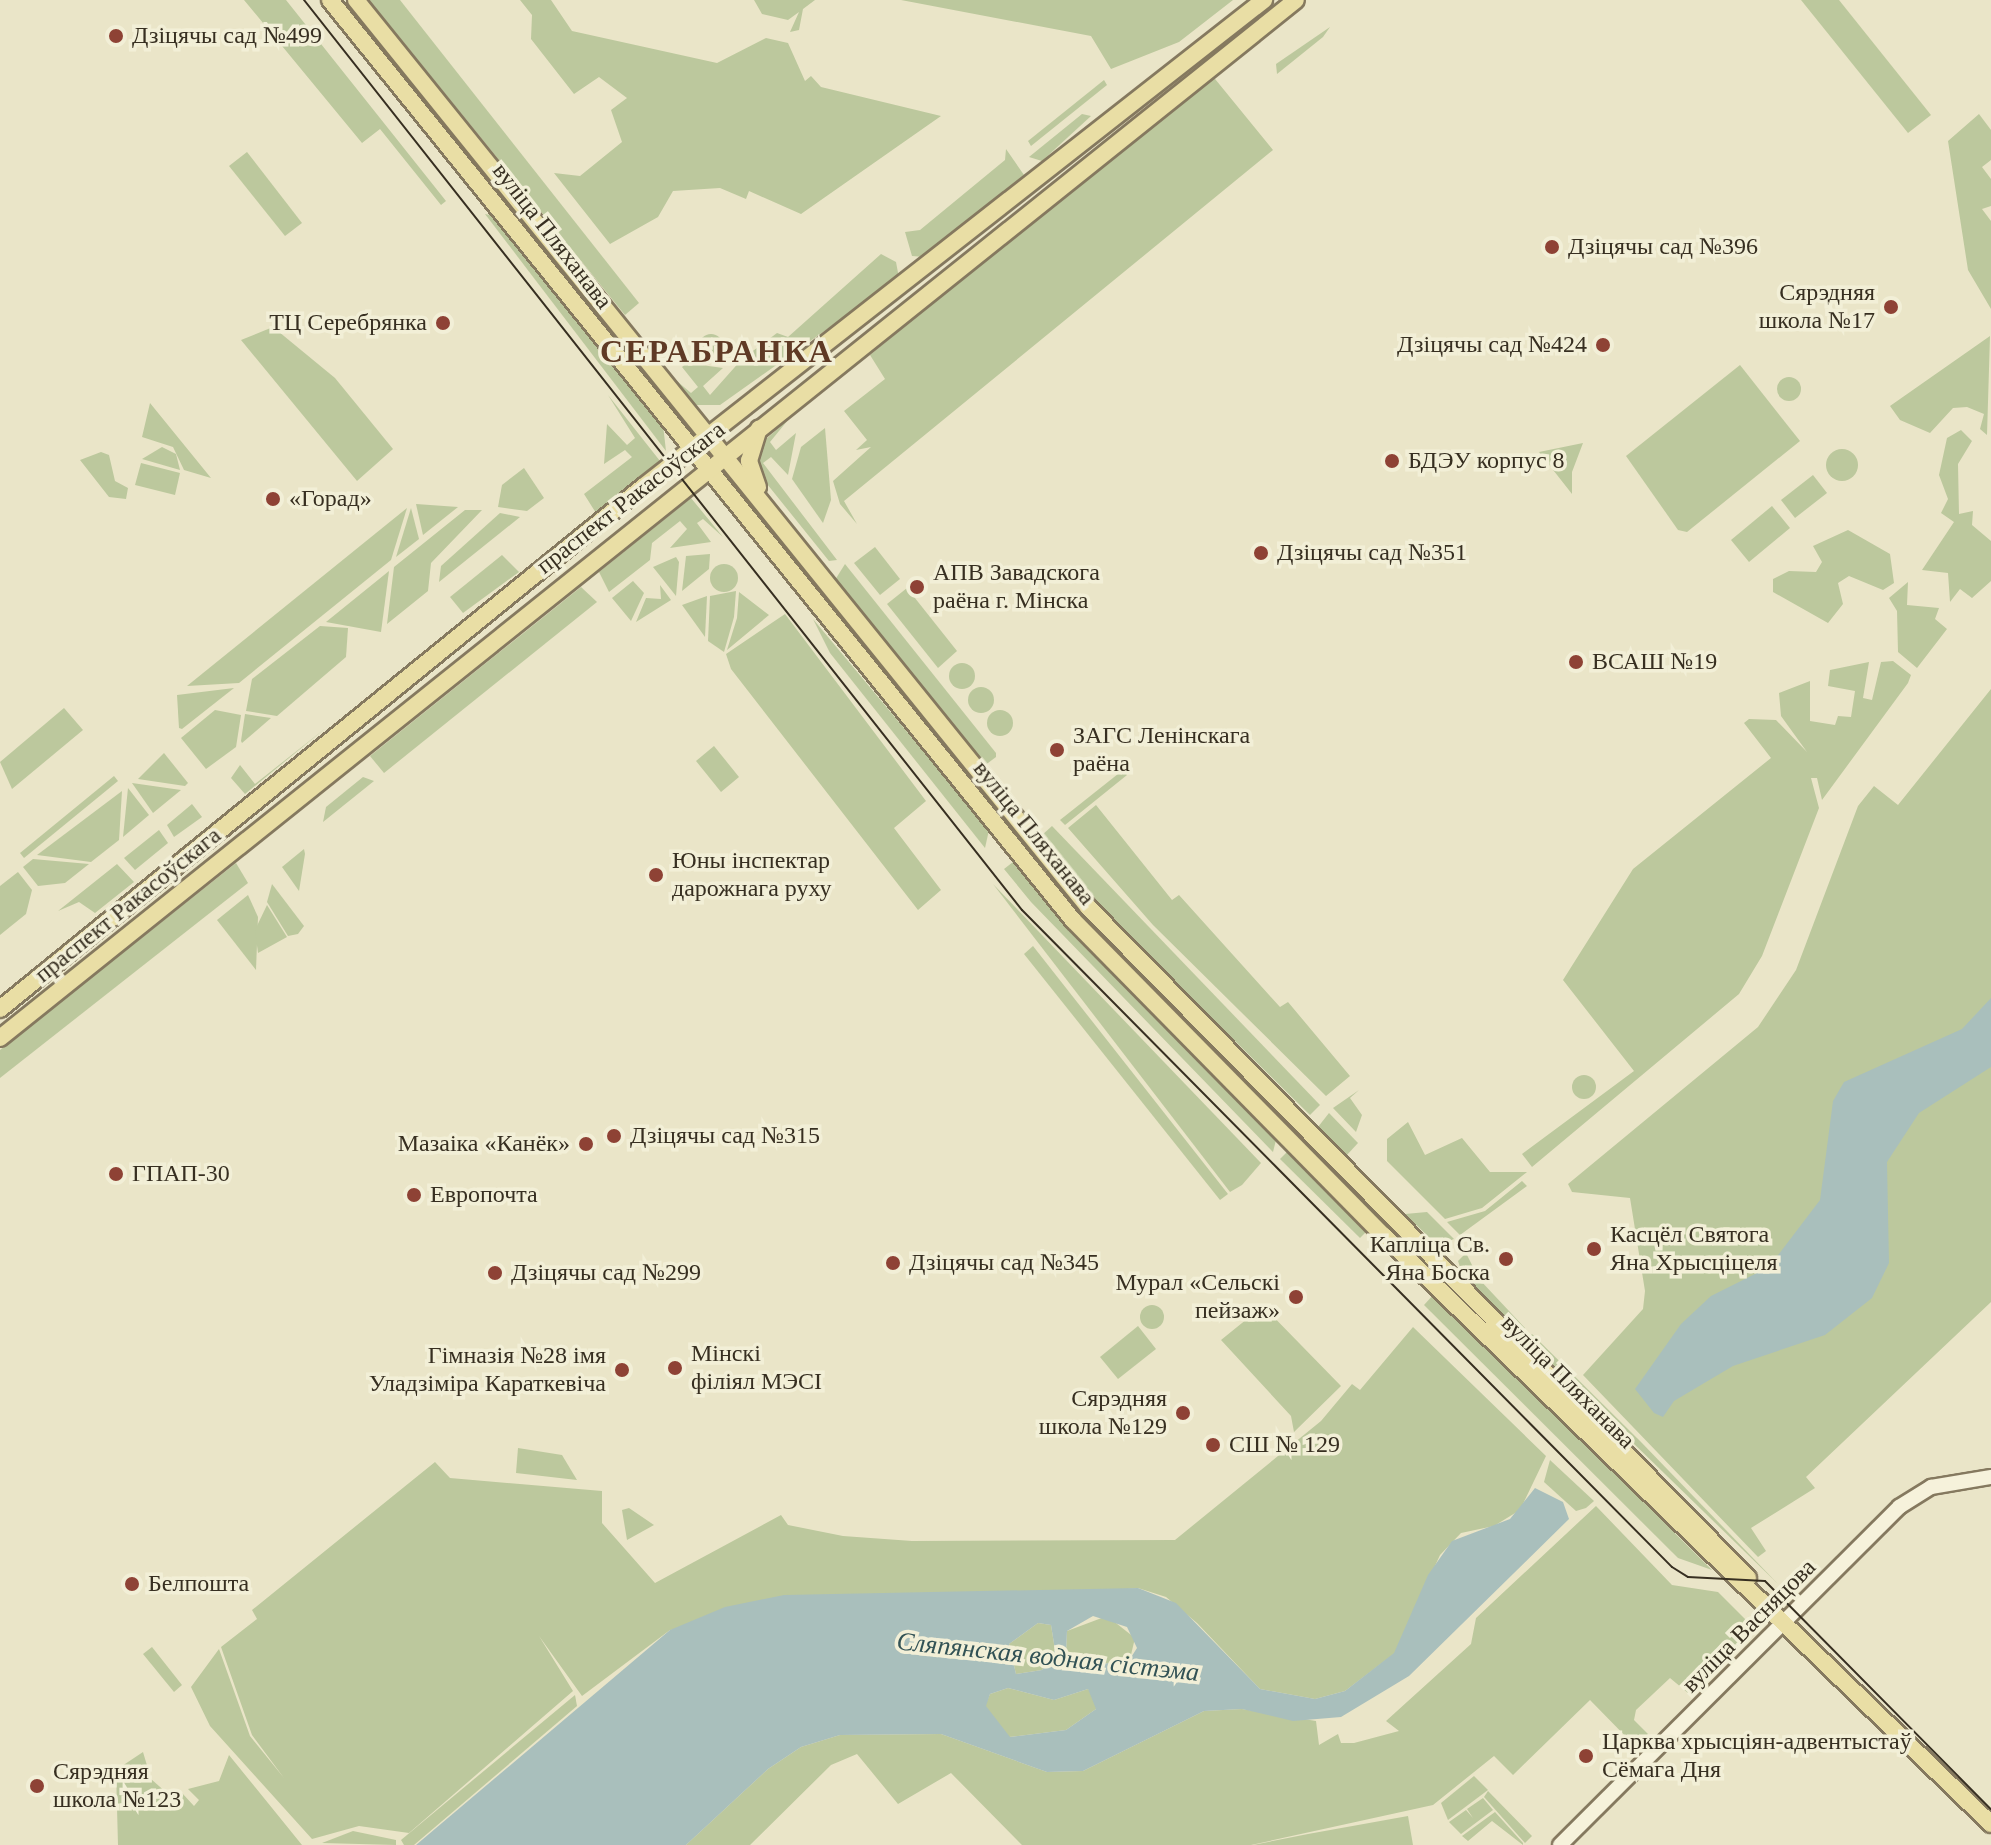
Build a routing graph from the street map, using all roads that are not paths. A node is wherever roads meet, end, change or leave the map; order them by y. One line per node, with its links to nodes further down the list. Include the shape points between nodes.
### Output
1 (330, 0): 7 (main road, вуліца Пляханава)
2 (356, 0): 6 (main road, вуліца Пляханава)
3 (1264, 0): 6 (main road, праспект Ракасоўскага)
4 (1296, 0): 5 (main road, праспект Ракасоўскага)
5 (760, 427): 8 (main road, праспект Ракасоўскага); 10 (main road, via 751,470)
6 (710, 435): 7 (main road, праспект Ракасоўскага); 8 (main road, вуліца Пляханава)
7 (690, 451): 9 (main road, вуліца Пляханава); 11 (main road, праспект Ракасоўскага)
8 (725, 454): 9 (main road, праспект Ракасоўскага); 10 (main road, вуліца Пляханава)
9 (705, 470): 12 (main road, праспект Ракасоўскага); 16 (main road, вуліца Пляханава, via 1073,920)
10 (775, 516): 15 (main road, вуліца Пляханава, via 1088,907)
11 (399, 688): 12 (main road); 13 (main road, праспект Ракасоўскага)
12 (413, 705): 14 (main road, праспект Ракасоўскага)
13 (0, 1009)
14 (0, 1038)
15 (1304, 1128): 16 (main road); 17 (main road, вуліца Пляханава)
16 (1290, 1142): 18 (main road, вуліца Пляханава)
17 (1445, 1269): 18 (main road); 20 (main road, вуліца Пляханава, via 1745,1574)
18 (1433, 1283): 20 (main road, вуліца Пляханава)
19 (1991, 1477): 20 (street, вуліца Васняцова, via 1910,1497)
20 (1783, 1624): 21 (main road, вуліца Пляханава); 22 (street, вуліца Васняцова)
21 (1991, 1824)
22 (1560, 1845)

